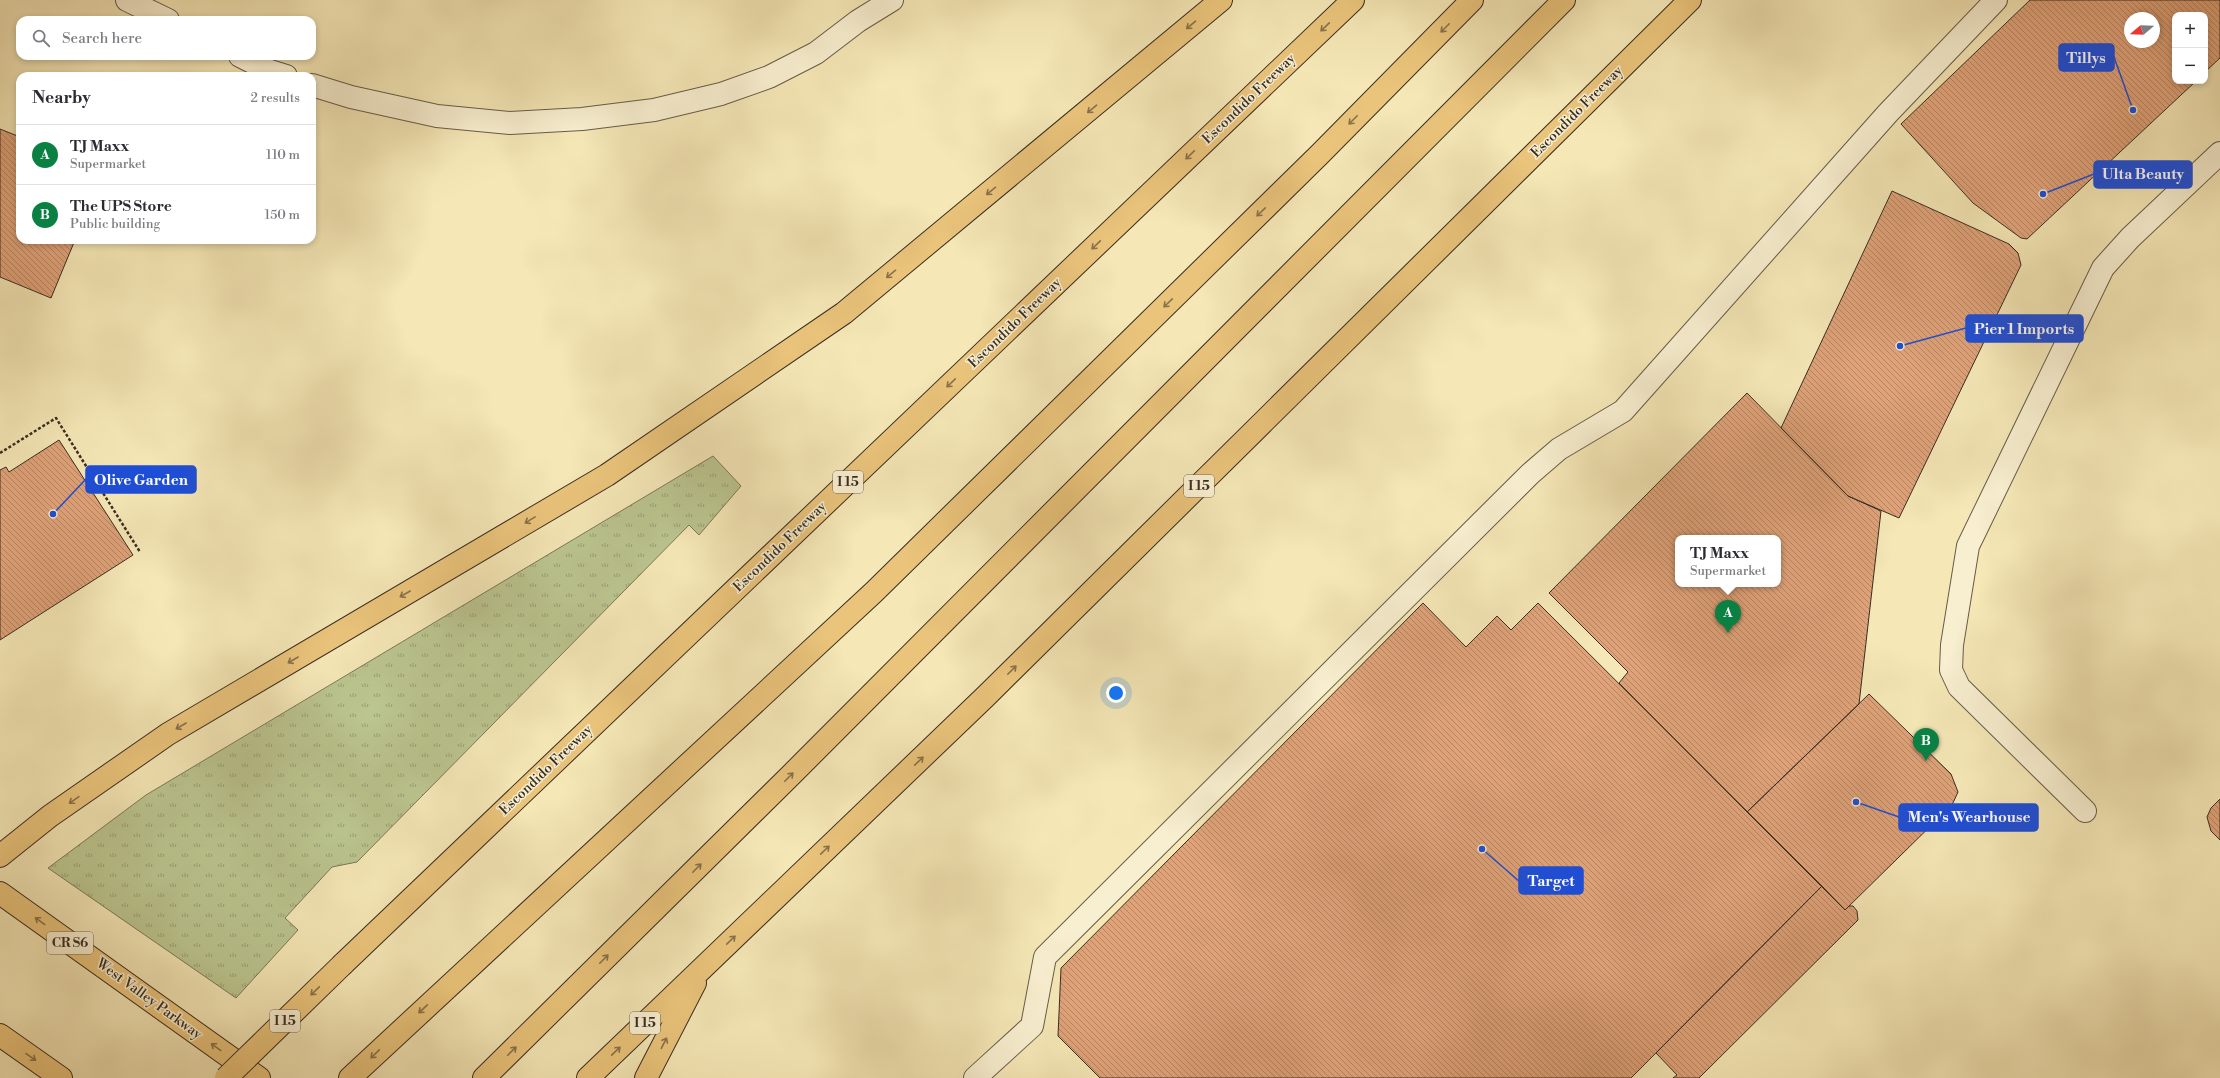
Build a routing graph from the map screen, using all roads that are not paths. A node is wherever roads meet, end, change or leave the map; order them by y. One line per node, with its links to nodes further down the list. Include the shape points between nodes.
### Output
1 (127, 0): 9 (street)
2 (892, 0): 12 (street, via 858,21 816,53 769,77 721,94 654,110 582,119 510,123 437,116 351,98)
3 (1221, 0): 15 (main road, one-way to 15, via 844,313 607,475 168,734 50,816)
4 (1353, 0): 20 (main road, Escondido Freeway / I 15, one-way to 20, bridge)
5 (1472, 0): 22 (main road, one-way to 22, via 1320,154 874,592)
6 (1564, 0): 23 (main road, one-way to 6, via 796,770)
7 (1690, 0): 17 (main road, Escondido Freeway / I 15, one-way to 7, via 985,697)
8 (1996, 0): 26 (street, via 1888,113 1623,411 1559,449 1530,474 1045,957 1032,1026)
9 (160, 16)
10 (248, 60): 11 (street)
11 (273, 72)
12 (316, 85)
13 (2220, 153): 14 (street, via 2102,268 1968,546 1952,645 1951,670 1959,687)
14 (2085, 811)
15 (0, 856)
16 (0, 893): 21 (main road, West Valley Parkway / CR S6, one-way to 16)
17 (703, 967): 24 (main road, Escondido Freeway / I 15, one-way to 17); 25 (main road, one-way to 17)
18 (0, 1035): 19 (main road, one-way to 19)
19 (61, 1078)
20 (226, 1078)
21 (259, 1078)
22 (350, 1078)
23 (484, 1078)
24 (588, 1078)
25 (646, 1078)
26 (975, 1078)

